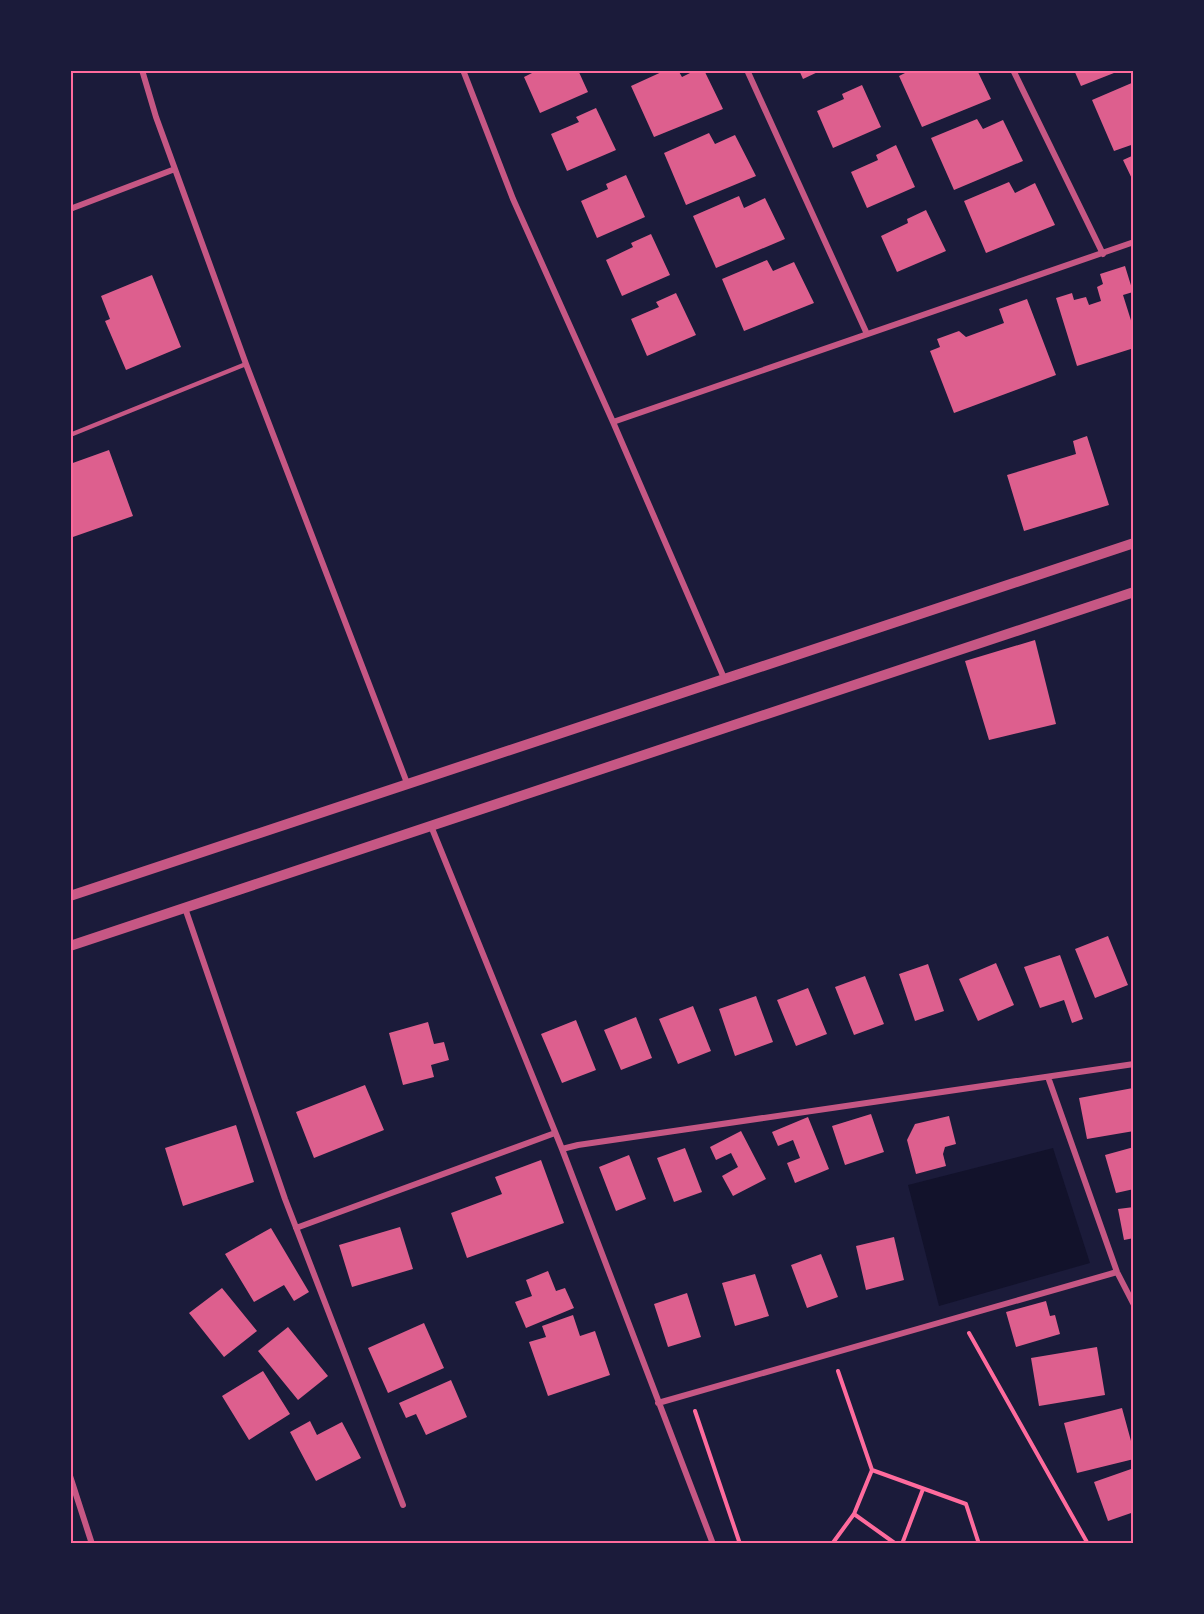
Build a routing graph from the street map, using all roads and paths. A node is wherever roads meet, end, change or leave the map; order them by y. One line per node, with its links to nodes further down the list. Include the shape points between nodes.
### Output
1 (142, 70): 5 (street)
2 (463, 70): 11 (street, via 513,199)
3 (747, 70): 9 (street)
4 (1014, 70): 8 (street)
5 (175, 169): 6 (street); 10 (street)
6 (70, 209)
7 (1134, 242): 8 (street)
8 (1103, 254): 9 (street)
9 (867, 334): 11 (street)
10 (246, 364): 12 (lane); 16 (street)
11 (614, 422): 15 (street)
12 (70, 435)
13 (1134, 543): 15 (street)
14 (1134, 592): 17 (street)
15 (724, 678): 16 (street)
16 (407, 783): 18 (street)
17 (431, 826): 19 (street); 23 (street)
18 (70, 896)
19 (185, 908): 20 (street); 25 (street)
20 (70, 946)
21 (1134, 1064): 22 (street)
22 (1048, 1077): 24 (street); 26 (street)
23 (555, 1133): 24 (street); 25 (street)
24 (562, 1149): 31 (street)
25 (296, 1228): 35 (street)
26 (1117, 1272): 27 (street); 28 (street)
27 (1134, 1305)
28 (960, 1317): 29 (street); 44 (path)
29 (832, 1353): 30 (street); 32 (path)
30 (689, 1394): 31 (street); 39 (path)
31 (658, 1403): 38 (street)
32 (872, 1470): 34 (path); 36 (path)
33 (70, 1476): 37 (street)
34 (923, 1489): 42 (path); 43 (path, via 966,1504)
35 (404, 1505)
36 (854, 1514): 40 (path); 41 (path)
37 (93, 1544)
38 (713, 1544)
39 (740, 1544)
40 (832, 1544)
41 (896, 1544)
42 (902, 1544)
43 (979, 1544)
44 (1088, 1544)

